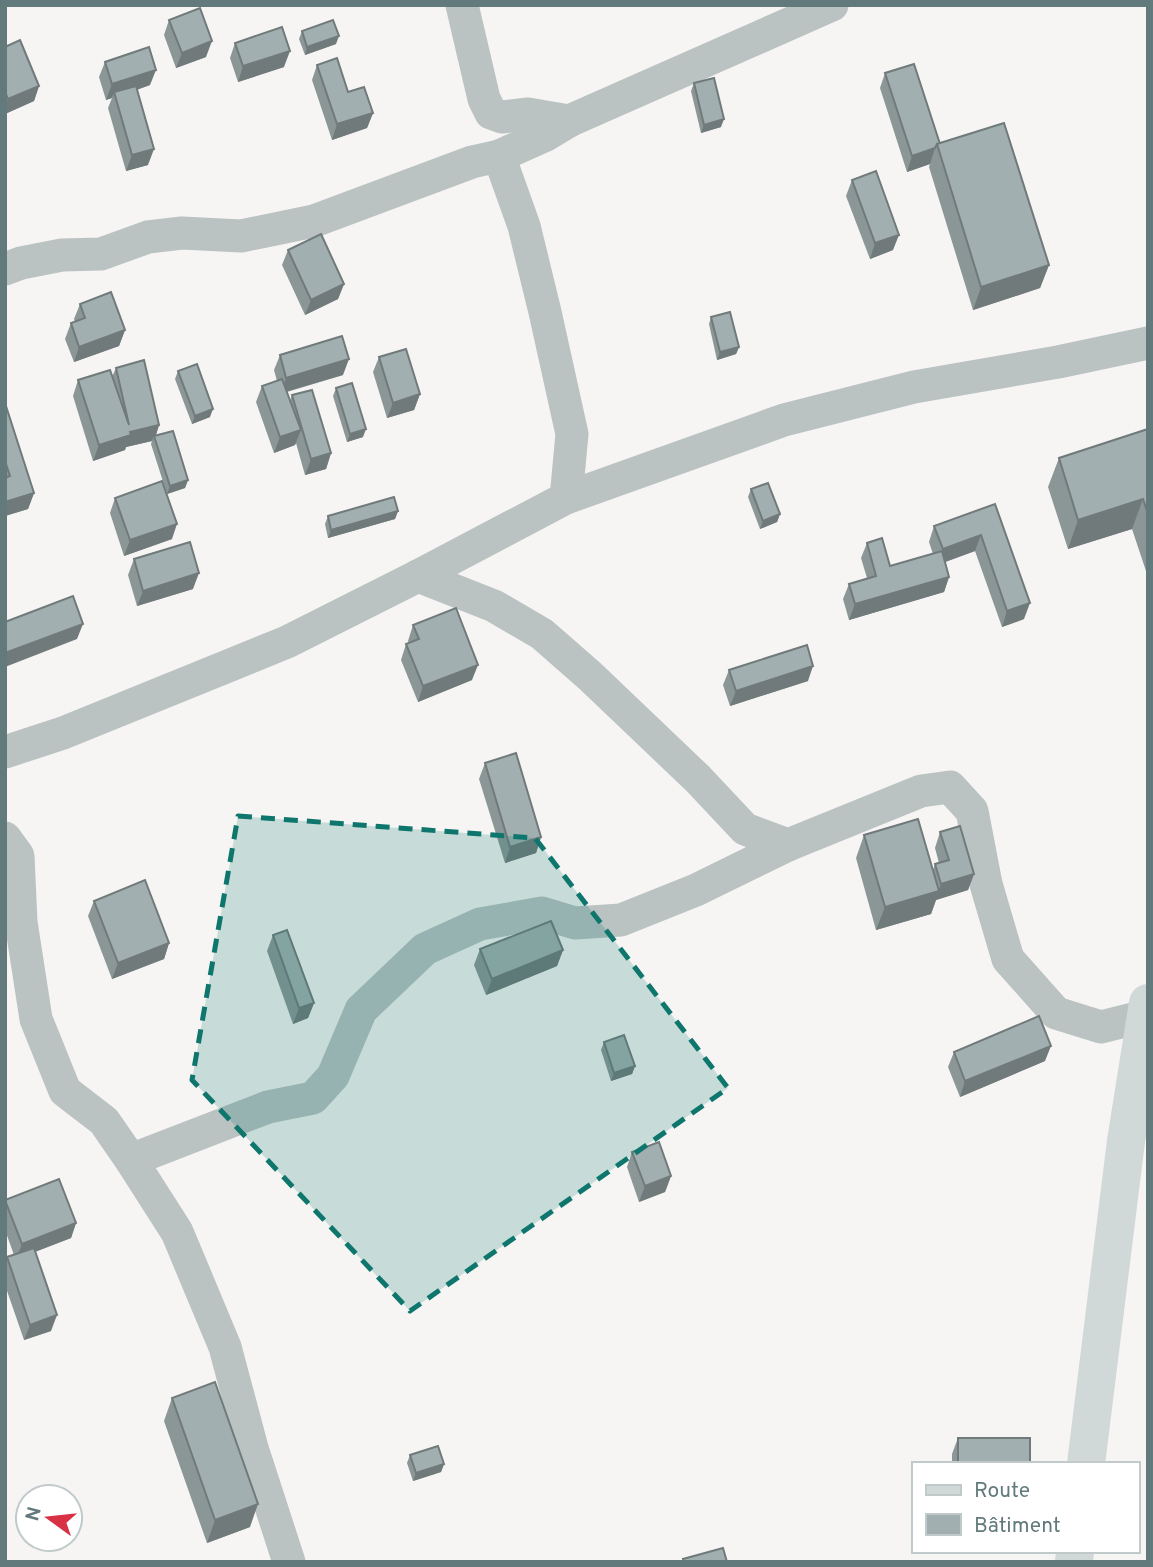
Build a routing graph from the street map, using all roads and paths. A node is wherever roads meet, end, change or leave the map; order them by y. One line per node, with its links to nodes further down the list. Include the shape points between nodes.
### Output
1 (461, 5): 3 (street, via 491,113)
2 (825, 7): 3 (street)
3 (569, 121): 4 (street)
4 (499, 156): 5 (street, via 314,221 242,236 182,233 148,237 101,254 62,255); 7 (street, via 524,226 572,434)
5 (5, 269)
6 (1148, 343): 7 (street, via 914,387 784,420)
7 (566, 498): 8 (street)
8 (418, 576): 9 (street, via 288,642); 11 (street, via 494,606 542,634 669,751 746,830)
9 (5, 752)
10 (5, 838): 13 (street, via 18,856 21,922 36,1019 65,1091 104,1121)
11 (788, 845): 12 (street, via 921,791 950,788 972,811 986,884 1008,959 1056,1013 1101,1027); 13 (street, via 621,920 575,923 542,913 480,924 425,949 361,1010 333,1076 313,1098 268,1107)
12 (1146, 1010): 14 (main road)
13 (131, 1160): 15 (street, via 177,1232 225,1347)
14 (1086, 1462)
15 (289, 1562)

